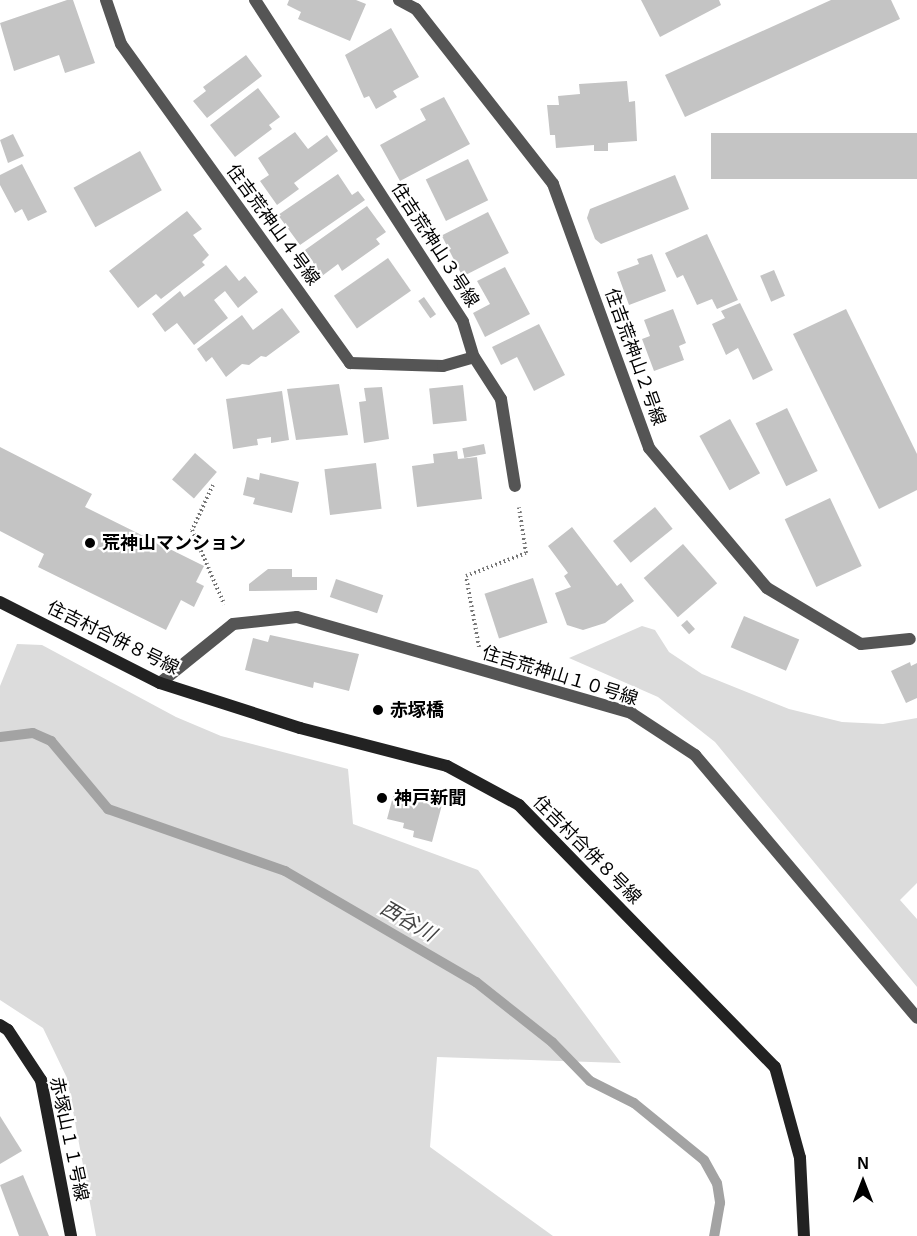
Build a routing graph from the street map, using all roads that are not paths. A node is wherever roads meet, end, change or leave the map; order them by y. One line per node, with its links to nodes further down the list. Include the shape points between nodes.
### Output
1 (106, 0): 4 (street, 住吉荒神山４号線, via 121,44 350,363 443,366)
2 (255, 0): 4 (street, 住吉荒神山３号線, via 463,322)
3 (399, 0): 7 (street, 住吉荒神山２号線, via 416,9 553,184 649,448 767,588 861,644)
4 (474, 357): 5 (street, 住吉荒神山３号線, via 501,399)
5 (515, 486)
6 (0, 602): 8 (street, 住吉村合併８号線)
7 (910, 639)
8 (160, 683): 9 (street, 住吉荒神山１０号線, via 232,624 297,617 631,713 695,755); 12 (street, 住吉村合併８号線, via 300,728 447,766 519,805 775,1067 800,1158)
9 (917, 1018)
10 (0, 1025): 11 (street, 赤塚山１１号線, via 8,1030 41,1080)
11 (71, 1236)
12 (804, 1236)

